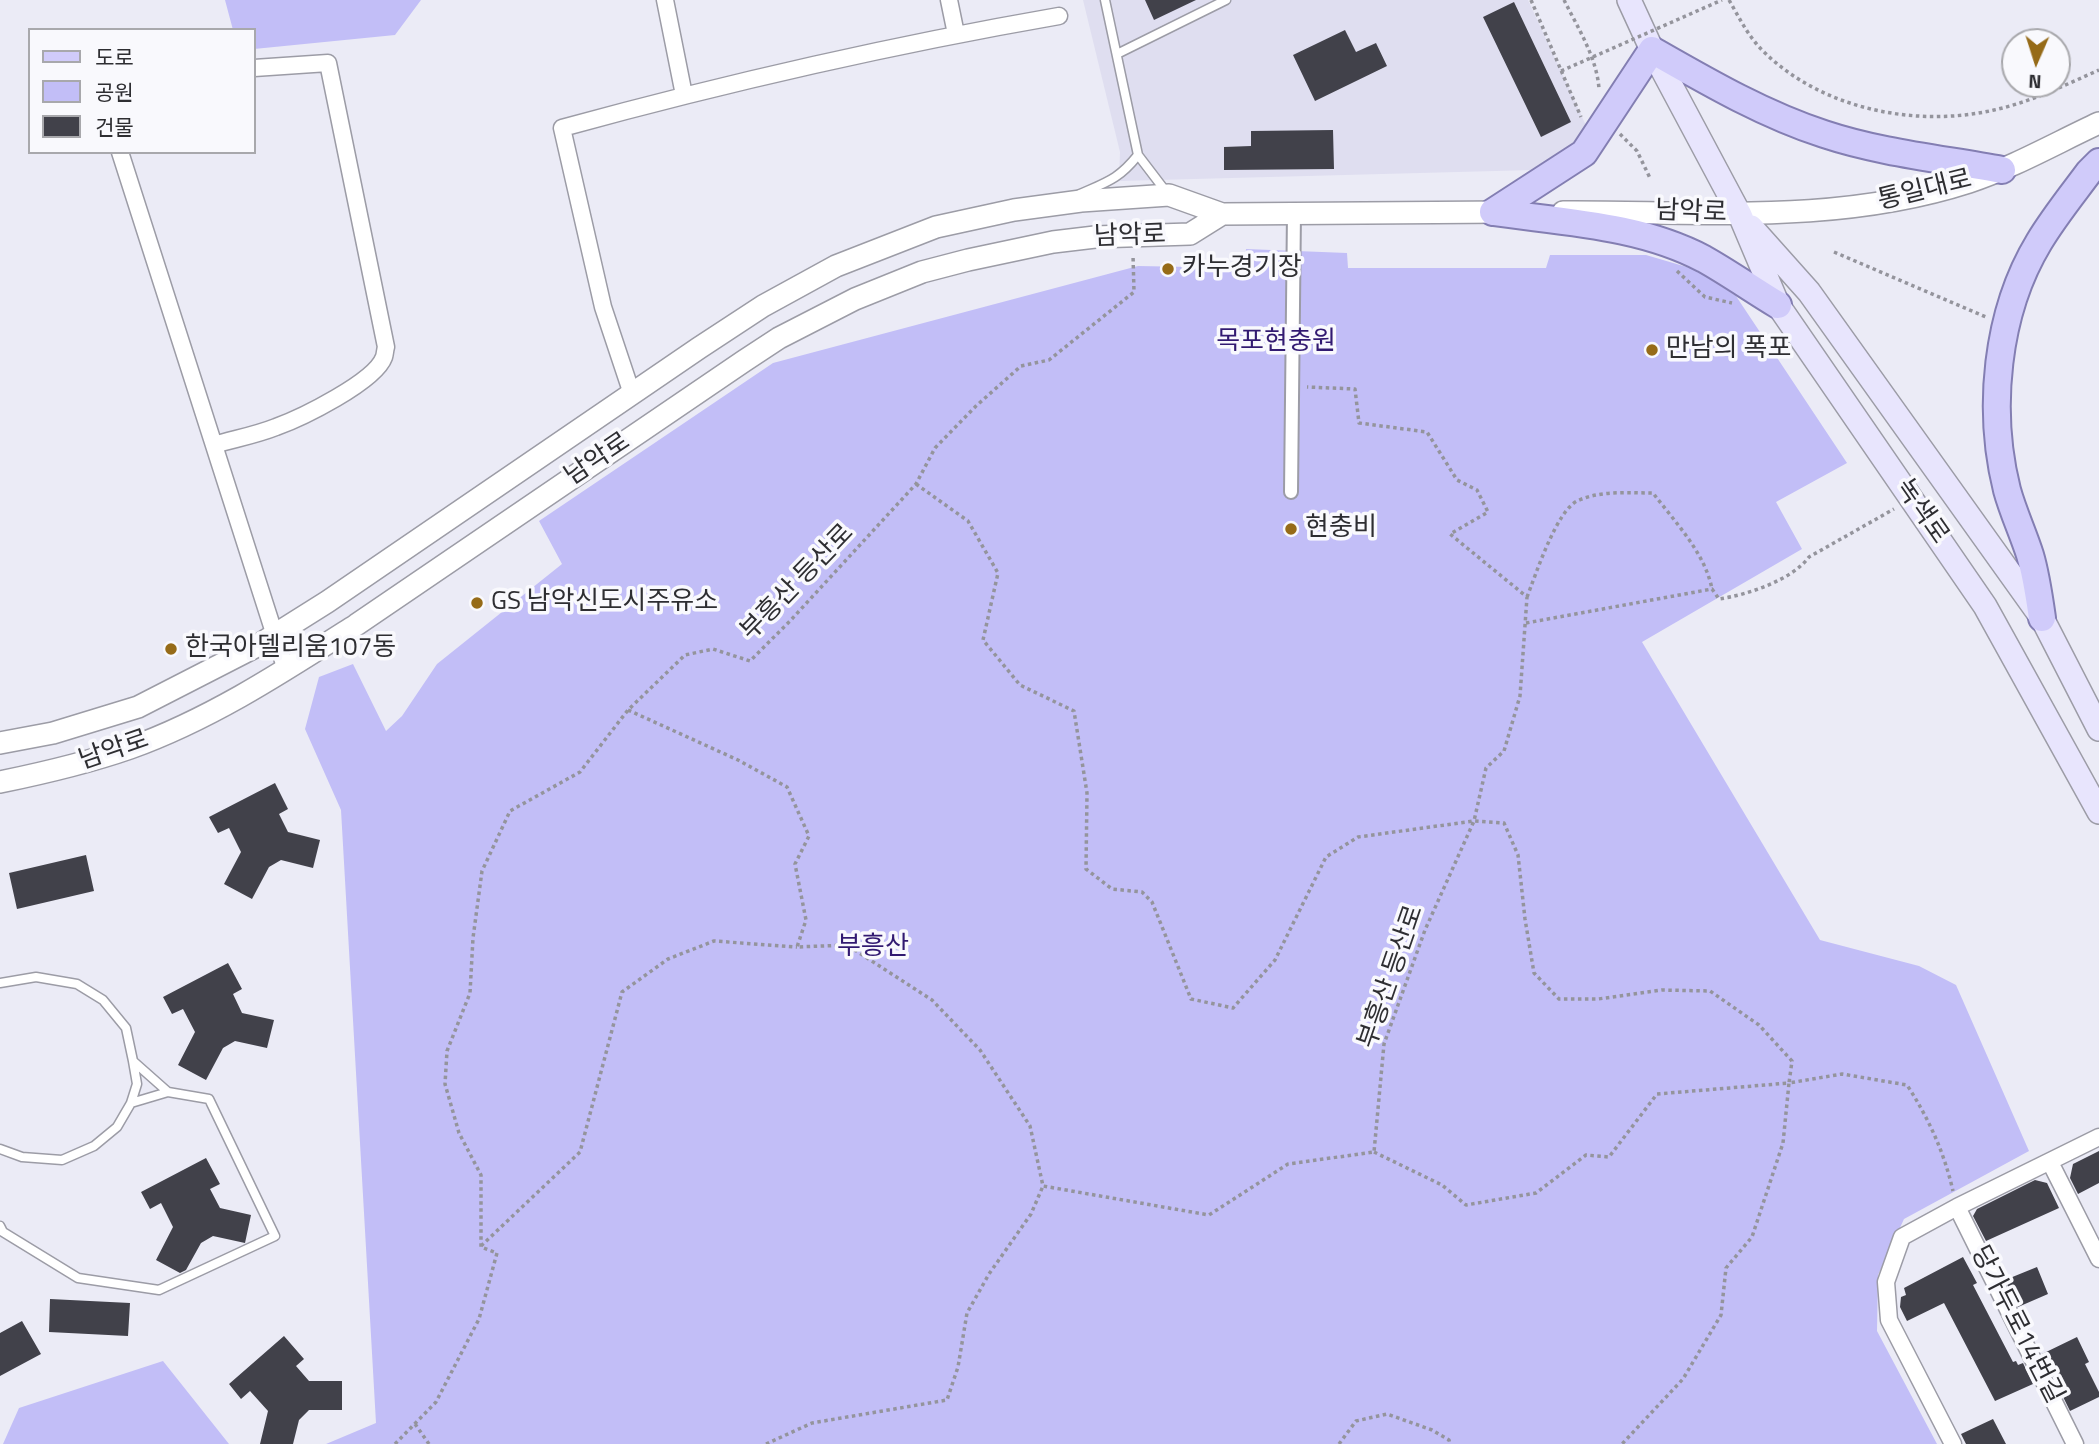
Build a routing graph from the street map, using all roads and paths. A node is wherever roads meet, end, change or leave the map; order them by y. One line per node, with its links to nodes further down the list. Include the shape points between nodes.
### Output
1 (665, 0): 17 (street)
2 (949, 0): 11 (street)
3 (1105, 0): 13 (lane)
4 (1226, 0): 13 (lane)
5 (1531, 0): 16 (path)
6 (1564, 0): 18 (path, via 1590,52)
7 (1629, 0): 12 (main road, 녹색로)
8 (1722, 0): 16 (path, bridge)
9 (1729, 0): 15 (path, via 1763,52 1794,78 1827,95 1883,111 1966,115 1995,110)
10 (1059, 16): 11 (street)
11 (956, 34): 17 (street)
12 (1652, 50): 25 (main road, via 1728,94 1825,134); 30 (main road, via 1584,153); 32 (main road, 녹색로)
13 (1117, 54): 23 (lane)
14 (256, 68): 41 (street, via 328,63 386,347 377,367 303,417)
15 (2099, 70)
16 (1561, 71): 19 (path)
17 (684, 95): 40 (street, via 562,128 603,307)
18 (1598, 99)
19 (1581, 117)
20 (2099, 123): 25 (street, 통일대로)
21 (1618, 132): 26 (path, via 1637,151)
22 (121, 154): 41 (street)
23 (1138, 155): 27 (lane); 28 (lane, via 1116,178)
24 (2099, 162): 38 (main road, via 2038,244)
25 (2002, 170): 32 (street, 통일대로, via 1870,205)
26 (1650, 178)
27 (1169, 195): 28 (street, 남악로); 31 (street, 남악로)
28 (1057, 204): 40 (street, 남악로, via 936,227 836,266 763,306)
29 (1294, 212): 30 (street, 남악로); 31 (street, 남악로); 39 (street)
30 (1493, 212): 32 (street, 남악로); 37 (main road, via 1619,229 1664,243 1703,258)
31 (1222, 214): 33 (street, 남악로, via 1190,234)
32 (1740, 215): 37 (main road, 녹색로); 47 (main road, 녹색로, via 1809,292)
33 (1132, 236): 42 (path, 부흥산 등산로, via 1134,292 1049,360 1021,366 935,448); 50 (street, 남악로, via 1053,242 922,272 815,319 708,385)
34 (1834, 252): 38 (path)
35 (1668, 262): 36 (path, via 1705,297)
36 (1741, 304)
37 (1778, 305): 44 (main road, 녹색로)
38 (2007, 326): 47 (main road, via 1997,374 2000,456 2031,557)
39 (1291, 386): 43 (street); 46 (path, via 1355,390 1359,423 1427,432 1457,480 1477,490 1488,512 1450,534)
40 (632, 394): 49 (street, 남악로)
41 (214, 445): 49 (street)
42 (916, 484): 51 (path, 부흥산 등산로, via 750,661 713,649 685,654); 56 (path, via 968,521 998,573 983,640 1020,685 1074,711 1087,793 1086,869 1112,889 1142,892 1152,902 1191,999 1233,1007 1275,960 1326,857 1358,837)
43 (1291, 492)
44 (1912, 499): 45 (path, via 1809,556 1801,567 1745,595 1719,599); 55 (main road, 녹색로, via 1985,606)
45 (1712, 589): 46 (path, 부흥산 등산로, via 1709,574 1691,544 1653,493 1605,493 1575,502 1552,532); 48 (path)
46 (1527, 597): 48 (path, 부흥산 등산로)
47 (2042, 618): 52 (main road, 녹색로)
48 (1525, 623): 56 (path, 부흥산 등산로, via 1520,696 1504,751 1486,768)
49 (276, 635): 50 (street); 53 (street, 남악로, via 138,707)
50 (286, 670): 54 (street, 남악로, via 199,718 131,747)
51 (628, 710): 57 (path, via 787,787 809,836 795,864 806,920); 70 (path, 부흥산 등산로, via 580,772 510,811 482,871 470,993 447,1051 445,1084 459,1132 481,1175)
52 (2099, 729)
53 (0, 743)
54 (0, 782)
55 (2099, 812)
56 (1474, 821): 60 (path, via 1504,822 1518,855 1534,973 1559,999 1662,990 1710,992 1759,1025 1792,1061); 65 (path, 부흥산 등산로, via 1425,930 1384,1044)
57 (797, 947): 67 (path, via 847,945 932,1000 980,1051 1030,1126); 70 (path, via 714,941 668,959 622,992 580,1152)
58 (0, 983): 59 (lane, via 36,977 77,984 103,1000 126,1028)
59 (133, 1061): 61 (lane); 62 (lane, via 137,1084)
60 (1788, 1083): 65 (path, via 1657,1094 1609,1157 1586,1155 1536,1193 1466,1205 1442,1185); 68 (path, via 1842,1074 1907,1085 1926,1113 1945,1157); 78 (path, via 1783,1143 1752,1237 1726,1268 1721,1315 1683,1379)
61 (168, 1092): 62 (lane); 69 (lane, via 209,1099 275,1236 159,1290 78,1278)
62 (131, 1103): 64 (lane, via 117,1127 94,1146 62,1160 22,1157)
63 (2099, 1137): 66 (street)
64 (0, 1149)
65 (1374, 1152): 67 (path, via 1288,1164 1209,1215)
66 (2050, 1162): 68 (street); 71 (street)
67 (1043, 1186): 75 (path, via 1031,1214 967,1313 947,1400 812,1423)
68 (1957, 1207): 79 (street, via 1902,1237 1886,1283 1889,1320); 80 (street, 당가두로14번길)
69 (0, 1226)
70 (481, 1247): 72 (path, 부흥산 등산로, via 497,1253 479,1319 436,1402)
71 (2099, 1259)
72 (415, 1424): 73 (path, 부흥산 등산로); 74 (path)
73 (396, 1444)
74 (429, 1444)
75 (766, 1444)
76 (1339, 1444): 77 (path, via 1356,1420 1387,1413 1432,1430)
77 (1450, 1444)
78 (1622, 1444)
79 (1953, 1444)
80 (2075, 1444)

